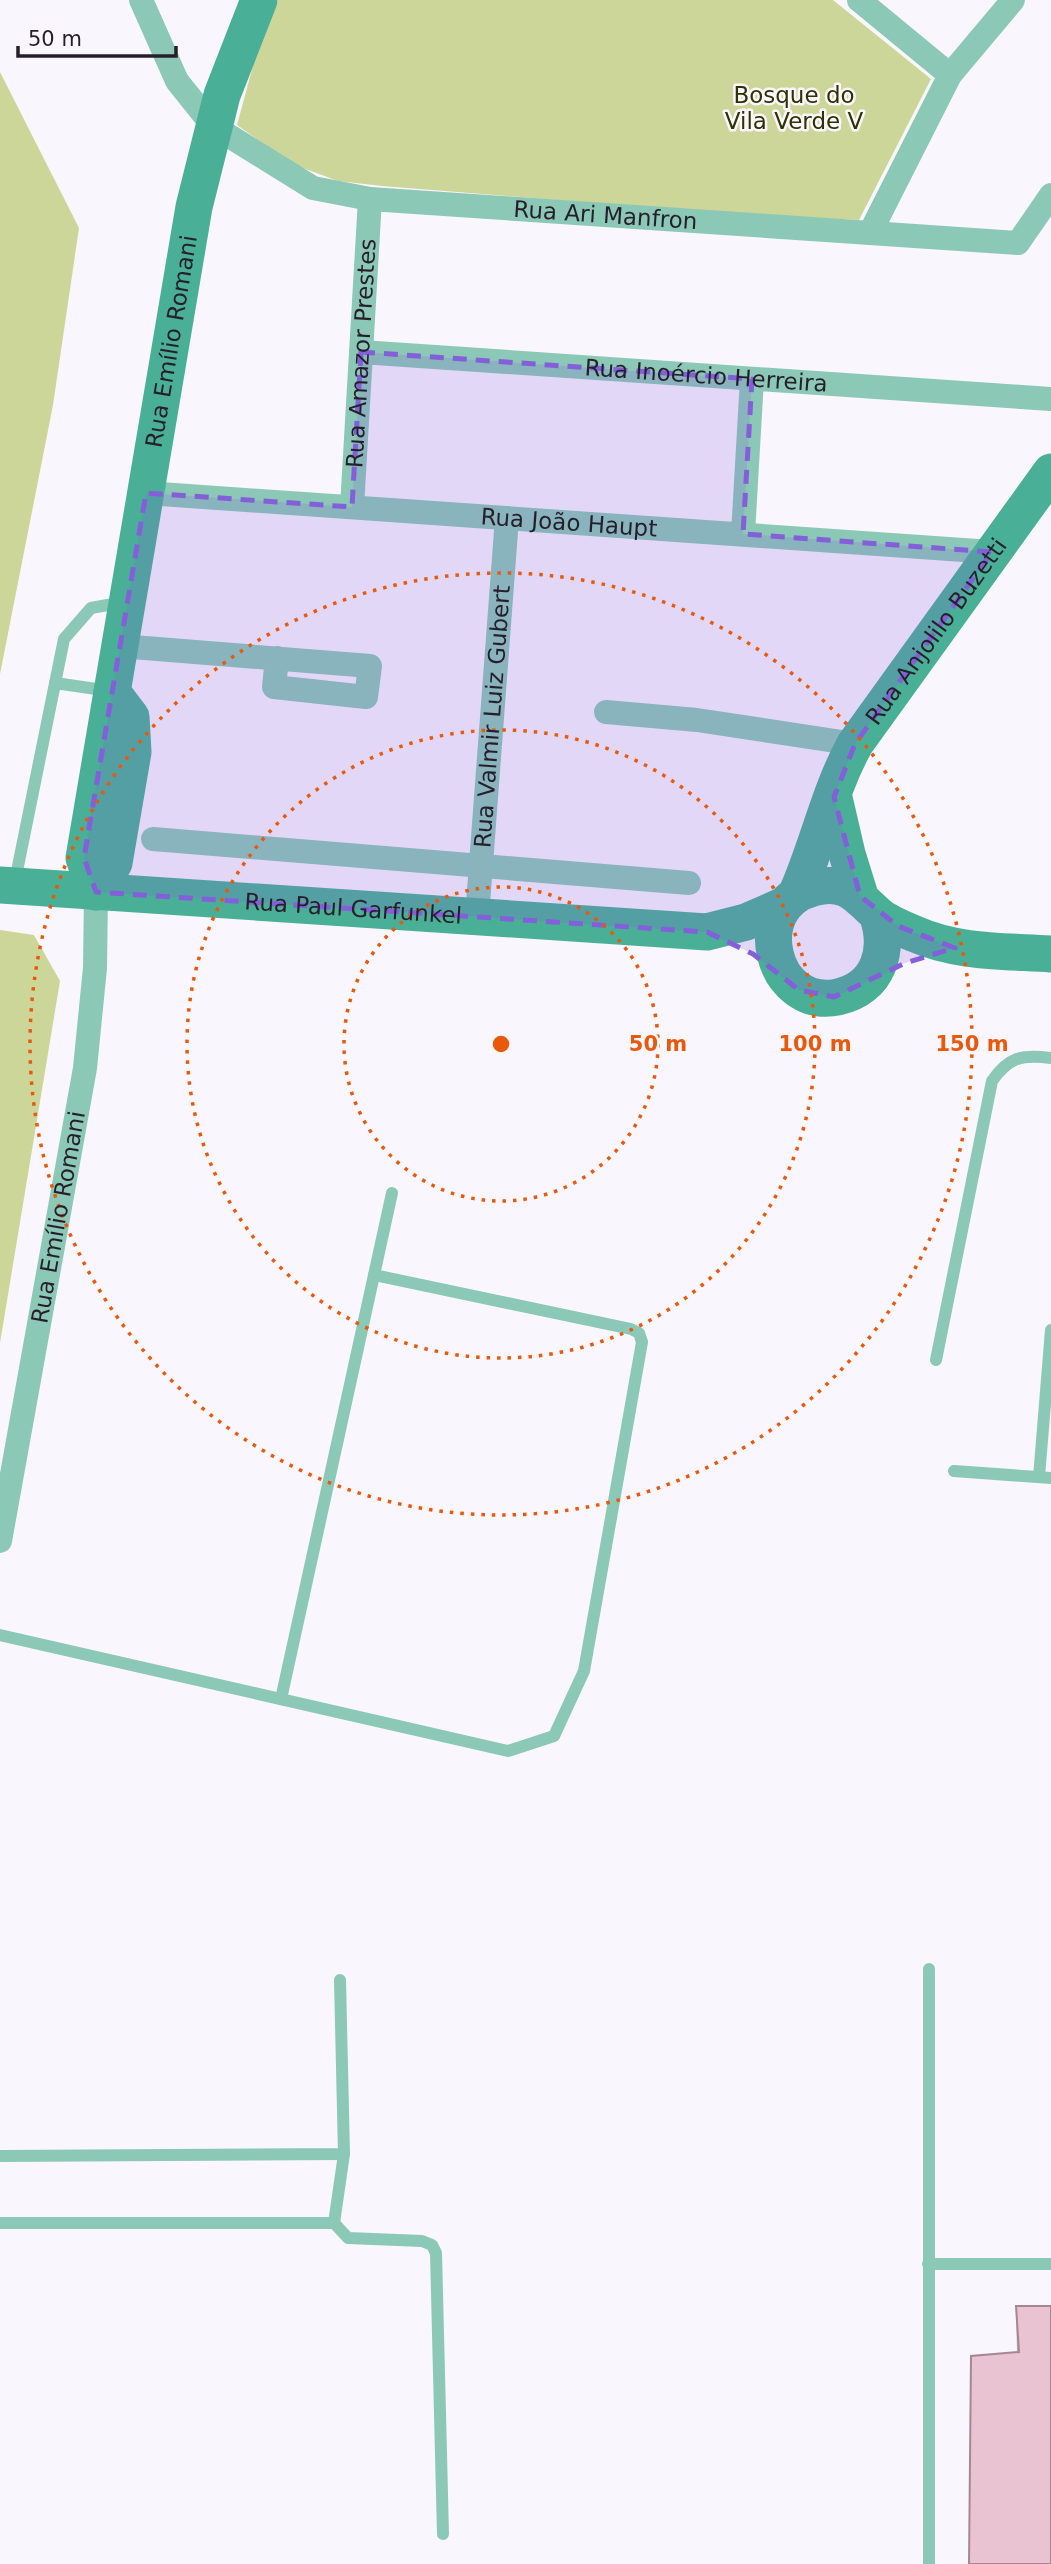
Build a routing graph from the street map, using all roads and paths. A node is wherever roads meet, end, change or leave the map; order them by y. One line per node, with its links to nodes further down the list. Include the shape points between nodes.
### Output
1 (141, 0): 6 (street, via 177,81)
2 (258, 0): 6 (main road, Rua Emílio Romani)
3 (859, 0): 5 (street)
4 (1013, 0): 5 (street)
5 (950, 75): 9 (street)
6 (213, 127): 8 (street, Rua Ari Manfron, via 313,188); 14 (main road, Rua Emílio Romani, via 194,207)
7 (1051, 195): 9 (street, Rua Ari Manfron, via 1017,243)
8 (370, 199): 9 (street, Rua Ari Manfron); 10 (street, Rua Amazor Prestes)
9 (870, 233)
10 (361, 352): 11 (street, Rua Inoércio Herreira); 15 (street, Rua Amazor Prestes)
11 (752, 379): 12 (street, Rua Inoércio Herreira); 17 (street)
12 (1051, 399)
13 (1051, 472): 18 (main road, Rua Anjolilo Buzetti)
14 (146, 492): 15 (street, Rua João Haupt); 19 (main road, Rua Emílio Romani)
15 (352, 507): 16 (street, Rua João Haupt)
16 (507, 518): 17 (street, Rua João Haupt); 28 (street, Rua Valmir Luiz Gubert)
17 (743, 534): 18 (street, Rua João Haupt)
18 (992, 552): 25 (main road, Rua Anjolilo Buzetti)
19 (127, 602): 20 (main road, Rua Emílio Romani); 22 (lane, via 91,608 64,639)
20 (120, 646): 21 (street); 23 (main road, Rua Emílio Romani)
21 (277, 659)
22 (55, 683): 23 (lane); 30 (lane)
23 (112, 692): 31 (main road, Rua Emílio Romani, via 131,717 133,752 114,863)
24 (606, 712): 25 (street, via 697,720)
25 (855, 744): 26 (main road, Rua Anjolilo Buzetti)
26 (834, 797): 32 (main road, Rua Anjolilo Buzetti); 33 (main road, via 847,854)
27 (153, 839): 28 (street)
28 (481, 866): 29 (street); 34 (street, Rua Valmir Luiz Gubert)
29 (689, 883)
30 (7, 886): 31 (main road, Rua Paul Garfunkel)
31 (96, 892): 34 (main road, Rua Paul Garfunkel); 47 (street, Rua Emílio Romani, via 85,1068)
32 (790, 900): 33 (main road, via 828,885 845,888); 35 (main road, Rua Paul Garfunkel, via 746,922); 38 (main road, via 772,933 777,964)
33 (869, 905): 36 (main road, via 913,933); 39 (main road, via 883,932 884,950)
34 (477, 917): 35 (main road, Rua Paul Garfunkel)
35 (707, 932): 38 (main road, Rua Paul Garfunkel, via 746,950)
36 (955, 948): 37 (main road); 39 (main road, via 905,963)
37 (1051, 954)
38 (785, 978): 39 (main road, via 799,990 834,998)
39 (867, 982)
40 (1051, 1058): 44 (lane, via 1030,1055 1005,1063 992,1081)
41 (392, 1193): 42 (lane)
42 (374, 1275): 49 (lane); 49 (lane, via 639,1333 642,1342 584,1671 554,1735 508,1751)
43 (1051, 1330): 46 (lane)
44 (936, 1360)
45 (954, 1471): 46 (lane)
46 (1045, 1478)
47 (0, 1541)
48 (0, 1635): 49 (lane)
49 (281, 1699)
50 (929, 1969): 56 (lane)
51 (340, 1980): 52 (lane)
52 (344, 2154): 53 (lane); 55 (lane)
53 (0, 2156)
54 (0, 2223): 55 (lane)
55 (334, 2223): 58 (lane, via 348,2238 422,2241 436,2253)
56 (928, 2264): 57 (lane); 59 (lane)
57 (1051, 2264)
58 (443, 2534)
59 (929, 2564)

